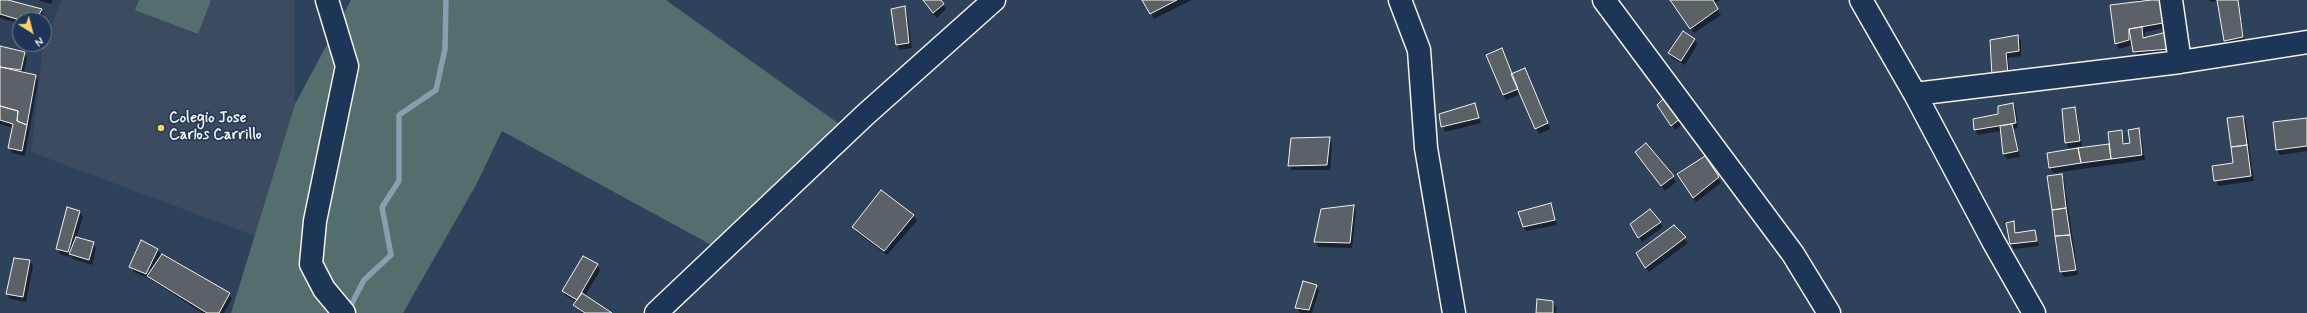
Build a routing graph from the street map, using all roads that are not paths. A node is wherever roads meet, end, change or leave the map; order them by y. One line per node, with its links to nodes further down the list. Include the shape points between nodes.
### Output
1 (327, 0): 10 (street, via 347,66 318,206 311,264 324,289)
2 (994, 0): 11 (street, via 865,115)
3 (1400, 0): 12 (street, via 1419,50 1426,148)
4 (1604, 0): 13 (street, via 1793,254)
5 (1861, 0): 9 (street)
6 (2171, 0): 8 (street)
7 (2307, 42): 8 (street)
8 (2180, 62): 9 (street)
9 (1915, 94): 14 (street)
10 (344, 313)
11 (656, 313)
12 (1454, 313)
13 (1829, 313)
14 (2034, 313)

